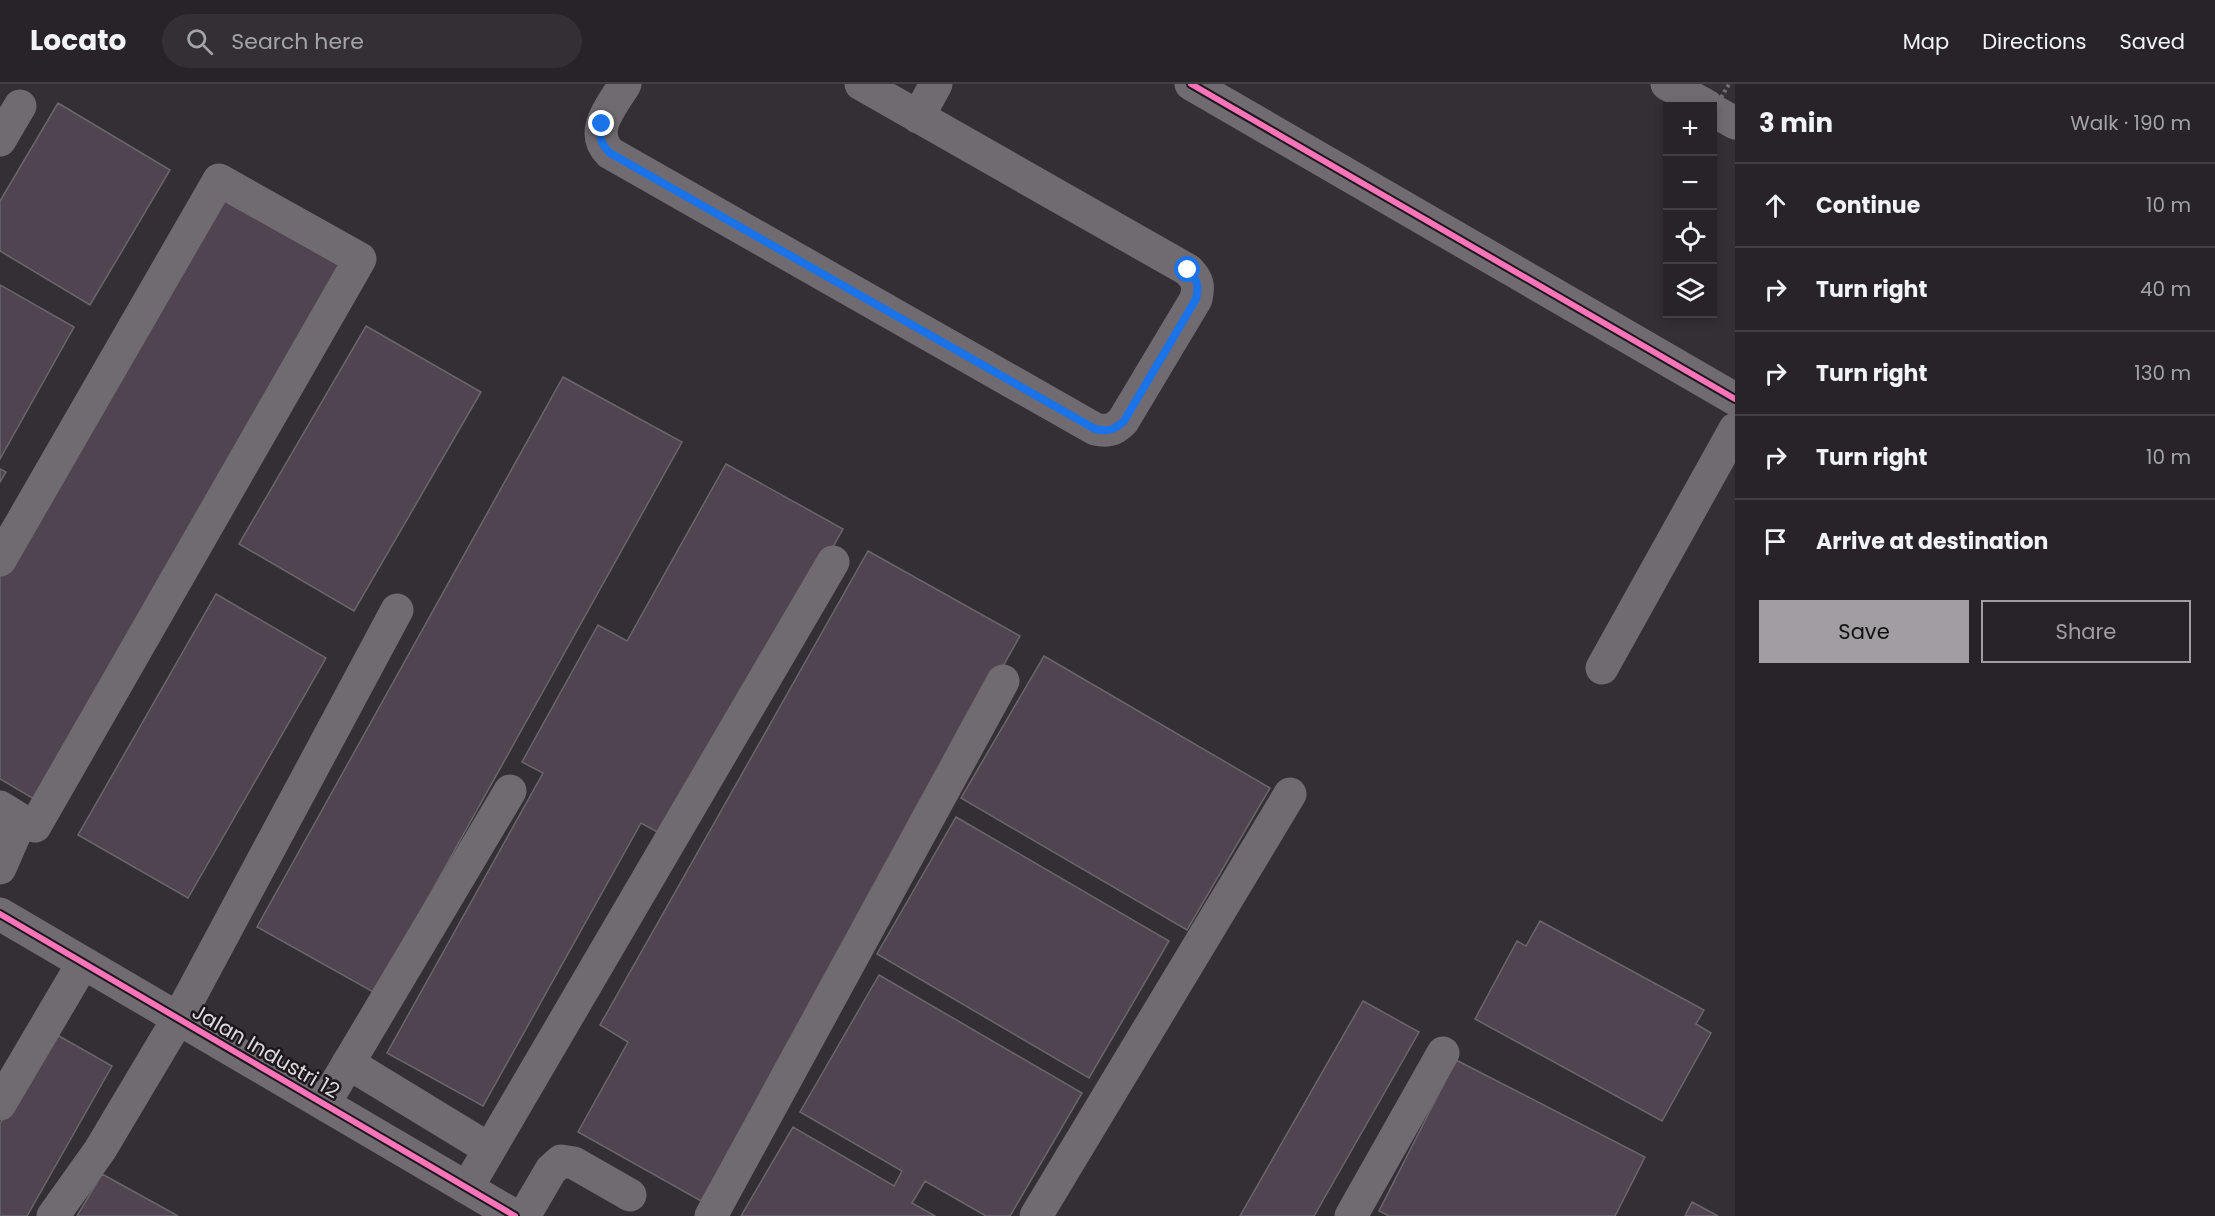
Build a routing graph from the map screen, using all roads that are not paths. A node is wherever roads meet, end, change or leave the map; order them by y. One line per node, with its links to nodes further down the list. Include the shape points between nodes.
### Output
1 (625, 84): 9 (street, via 599,135 610,153 1095,429 1116,429 1196,299 1196,278 1178,264)
2 (861, 84): 9 (street)
3 (936, 84): 9 (street)
4 (1191, 84): 12 (street)
5 (1667, 84): 6 (street)
6 (1700, 102)
7 (20, 106): 11 (street)
8 (1717, 113): 10 (street)
9 (918, 117)
10 (1735, 123)
11 (0, 140)
12 (1735, 399)
13 (1735, 429): 17 (street)
14 (0, 560): 21 (street, via 219,180 360,259 36,826)
15 (833, 562): 30 (street)
16 (397, 610): 25 (street)
17 (1602, 668)
18 (1003, 681): 36 (street)
19 (510, 790): 27 (street)
20 (1290, 794): 37 (street)
21 (10, 814): 22 (street)
22 (0, 868)
23 (0, 914): 24 (street, Jalan Industri 12)
24 (83, 963): 25 (street, Jalan Industri 12); 28 (street)
25 (178, 1019): 29 (street, Jalan Industri 12); 33 (street, via 100,1150)
26 (1443, 1053): 38 (street)
27 (348, 1063): 29 (street); 30 (street)
28 (0, 1104)
29 (324, 1104): 32 (street, Jalan Industri 12)
30 (489, 1149): 32 (street)
31 (630, 1195): 35 (street, via 574,1163 561,1161 551,1170)
32 (472, 1200): 34 (street, Jalan Industri 12)
33 (53, 1216)
34 (515, 1216)
35 (524, 1216)
36 (711, 1216)
37 (1036, 1216)
38 (1351, 1216)

